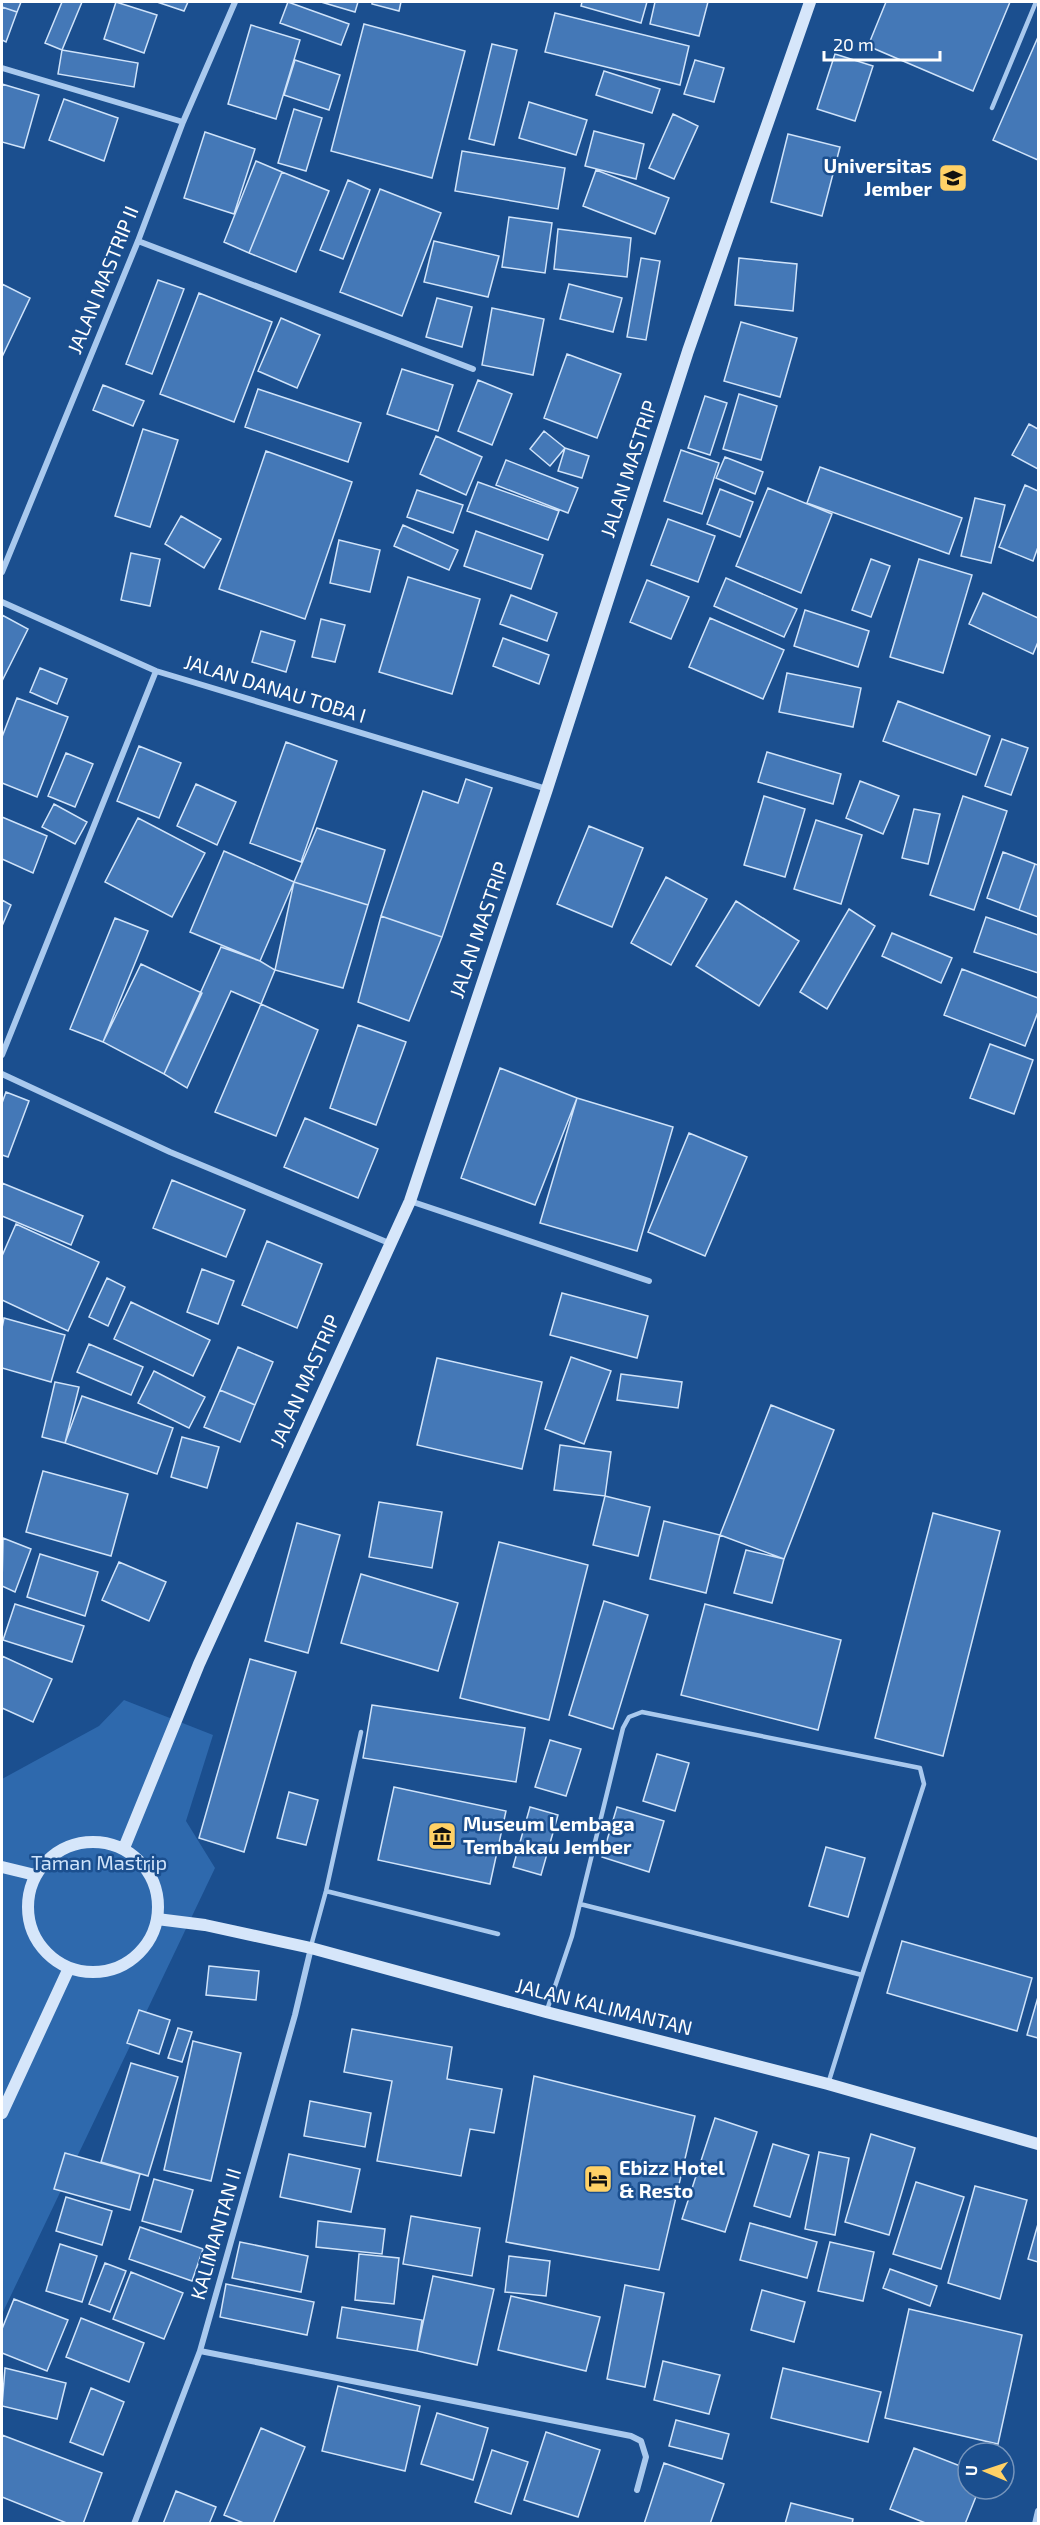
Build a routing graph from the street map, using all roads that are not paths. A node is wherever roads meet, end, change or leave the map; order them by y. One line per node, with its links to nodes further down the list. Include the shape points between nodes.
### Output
1 (235, 2): 6 (street, JALAN MASTRIP II)
2 (810, 2): 12 (main road, JALAN MASTRIP, via 688,351)
3 (1036, 2): 5 (lane)
4 (2, 68): 6 (street)
5 (992, 108)
6 (183, 122): 7 (street, JALAN MASTRIP II)
7 (138, 241): 8 (street); 9 (street, JALAN MASTRIP II)
8 (473, 369)
9 (2, 572)
10 (2, 602): 11 (street, JALAN DANAU TOBA I)
11 (156, 671): 12 (street, JALAN DANAU TOBA I); 13 (street)
12 (547, 789): 15 (main road, JALAN MASTRIP)
13 (2, 1055)
14 (2, 1074): 16 (street, via 170,1152)
15 (410, 1201): 16 (main road, JALAN MASTRIP); 17 (street)
16 (389, 1243): 19 (main road, JALAN MASTRIP, via 199,1664)
17 (649, 1281)
18 (361, 1732): 22 (lane)
19 (124, 1848): 21 (main road, via 99,1841 74,1843 51,1855); 24 (main road, via 145,1867 157,1891)
20 (2, 1867): 21 (main road)
21 (35, 1875): 27 (main road, via 28,1896 29,1918 36,1939 50,1956)
22 (326, 1892): 25 (lane); 26 (lane)
23 (580, 1904): 28 (lane); 28 (lane, via 623,1728 633,1714 648,1712 920,1768 924,1784); 29 (lane)
24 (157, 1919): 26 (main road, JALAN KALIMANTAN); 27 (main road, via 149,1941 134,1958 114,1969 91,1972)
25 (498, 1934)
26 (311, 1947): 29 (main road, JALAN KALIMANTAN); 33 (street, KALIMANTAN II)
27 (69, 1968): 31 (main road)
28 (862, 1975): 30 (lane)
29 (546, 2012): 30 (main road, JALAN KALIMANTAN)
30 (828, 2084): 32 (main road, JALAN KALIMANTAN)
31 (2, 2113)
32 (1038, 2144)
33 (200, 2351): 34 (street, via 632,2436 641,2441 646,2455); 36 (street, KALIMANTAN II)
34 (637, 2490)
35 (1038, 2511): 37 (street)
36 (134, 2523)
37 (1035, 2523)

